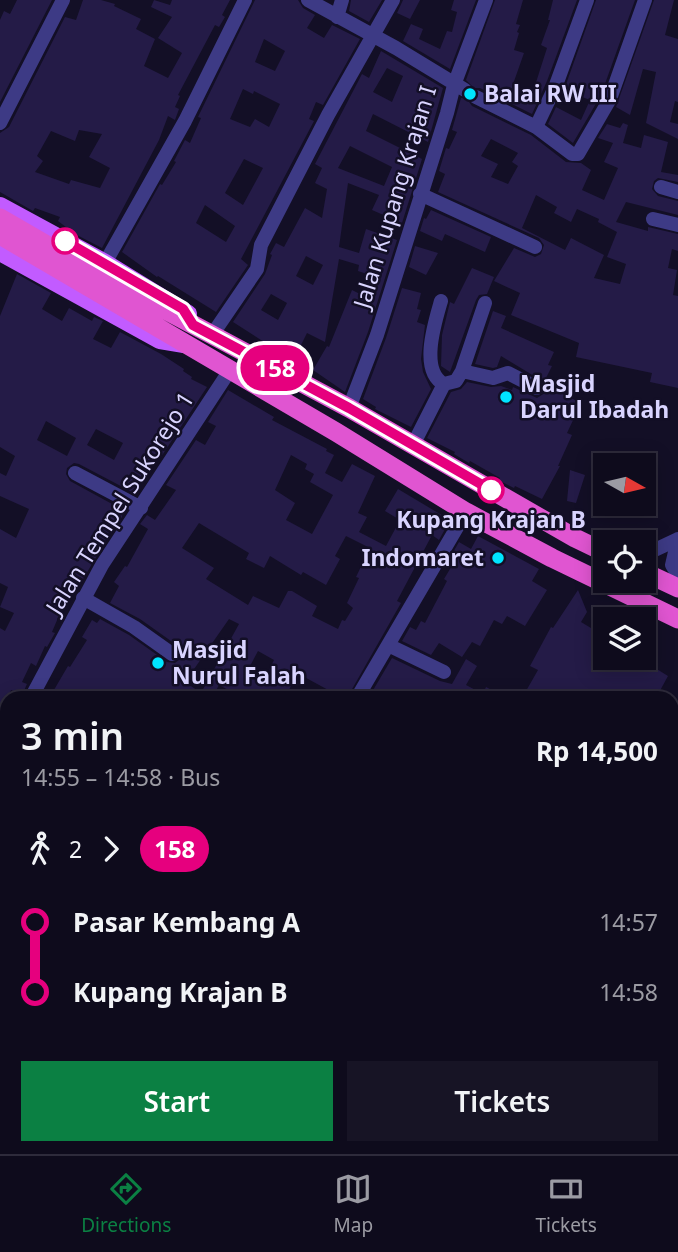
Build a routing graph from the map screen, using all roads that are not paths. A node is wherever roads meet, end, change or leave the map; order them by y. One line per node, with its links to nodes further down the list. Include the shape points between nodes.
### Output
1 (63, 0): 12 (street)
2 (246, 0): 24 (street)
3 (308, 0): 9 (street)
4 (342, 0): 9 (street)
5 (393, 0): 10 (street)
6 (486, 0): 11 (street, Jalan Kupang Krajan I)
7 (587, 0): 13 (street)
8 (645, 0): 13 (street, via 610,99 578,154)
9 (337, 17): 10 (street)
10 (373, 36): 11 (street); 29 (street, via 261,245 257,269)
11 (465, 91): 13 (street); 16 (street, Jalan Kupang Krajan I, via 447,113)
12 (0, 123)
13 (536, 127)
14 (661, 187): 15 (street)
15 (678, 192)
16 (420, 194): 22 (street); 35 (street, Jalan Kupang Krajan I, via 377,335)
17 (0, 205): 24 (main road)
18 (0, 218): 25 (highway)
19 (653, 219): 20 (street)
20 (678, 225)
21 (0, 235): 25 (highway)
22 (535, 247)
23 (0, 252): 30 (main road, via 160,340)
24 (106, 263): 28 (main road, via 183,309)
25 (80, 272): 28 (highway); 30 (highway)
26 (441, 301): 33 (street, via 430,347 436,377)
27 (485, 303): 32 (street)
28 (193, 325): 29 (highway)
29 (212, 335): 35 (highway)
30 (184, 344): 31 (highway)
31 (230, 370): 38 (street, Jalan Tempel Sukorejo 1); 39 (highway)
32 (462, 372): 33 (street, via 456,381); 34 (street, via 493,377 508,373)
33 (444, 384): 36 (street)
34 (537, 388)
35 (349, 408): 36 (highway)
36 (413, 445): 40 (highway)
37 (75, 473): 38 (street)
38 (141, 508): 45 (street, Jalan Tempel Sukorejo 1)
39 (467, 512): 46 (highway); 47 (street)
40 (593, 547)
41 (656, 549): 42 (street, via 678,539 672,565)
42 (678, 576)
43 (656, 578): 44 (highway)
44 (678, 588)
45 (83, 598): 48 (street); 50 (street, Jalan Tempel Sukorejo 1)
46 (678, 619)
47 (388, 645): 49 (street); 51 (street)
48 (172, 654)
49 (444, 672)
50 (35, 691)
51 (361, 691)

